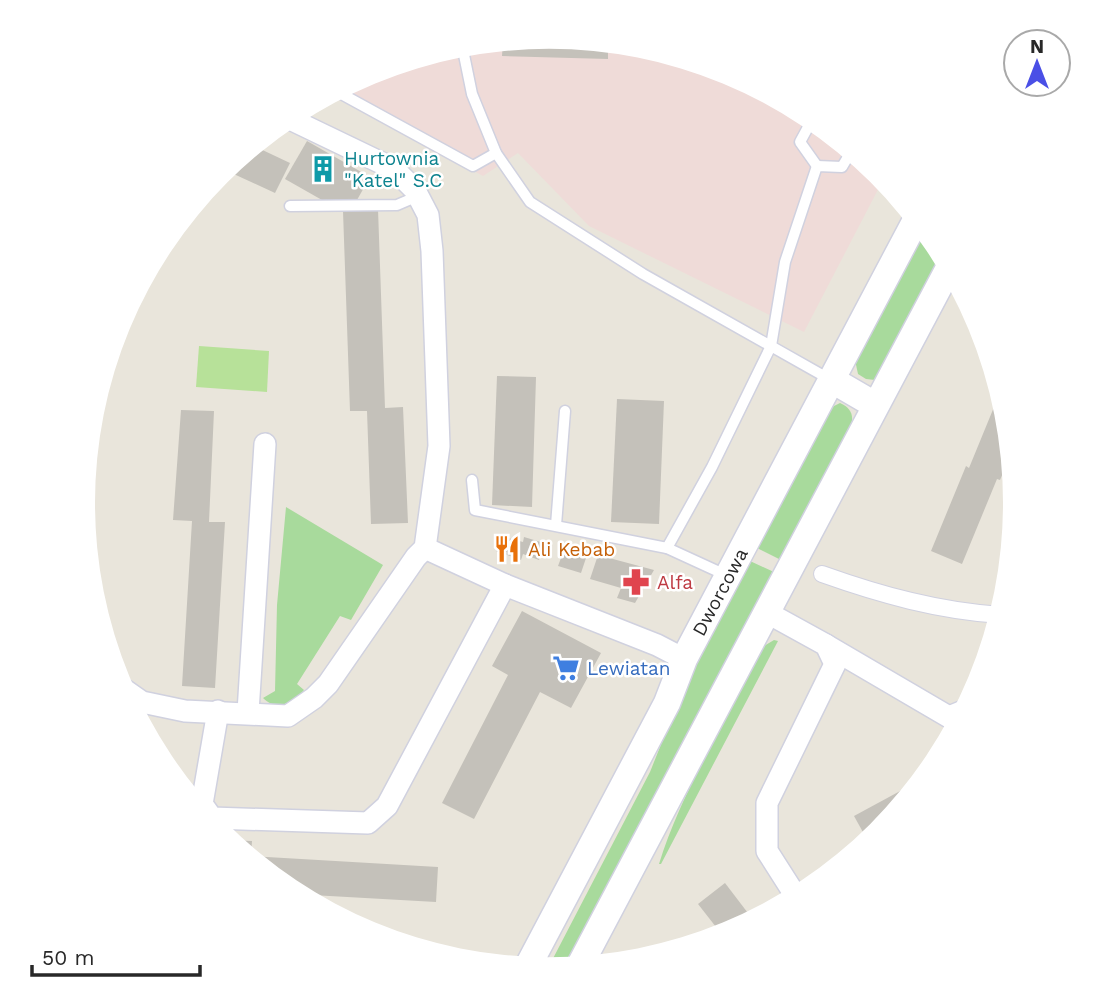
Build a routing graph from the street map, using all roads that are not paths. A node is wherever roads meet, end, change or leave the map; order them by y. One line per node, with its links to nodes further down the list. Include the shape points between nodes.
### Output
1 (465, 57): 5 (lane, via 472,94)
2 (347, 97): 5 (lane, via 473,166)
3 (300, 124): 8 (street, via 394,169)
4 (807, 129): 7 (lane, via 800,142)
5 (496, 153): 12 (lane, via 530,202 643,274)
6 (847, 159): 7 (lane, via 842,167)
7 (817, 166): 12 (lane, via 785,262)
8 (418, 196): 9 (lane, via 397,205); 19 (street, via 428,215 432,251 439,446)
9 (290, 206)
10 (912, 228): 13 (street, Dworcowa)
11 (944, 276): 14 (street)
12 (771, 345): 13 (lane); 20 (lane)
13 (832, 380): 14 (street); 22 (street, Dworcowa)
14 (875, 405): 24 (street)
15 (565, 411): 18 (lane)
16 (265, 444): 30 (street)
17 (472, 480): 18 (lane, via 475,510)
18 (556, 525): 20 (lane)
19 (425, 548): 23 (street); 30 (street, via 314,698 288,716)
20 (667, 548): 22 (lane)
21 (822, 574): 25 (street, via 934,608)
22 (728, 576): 27 (street, Dworcowa)
23 (505, 585): 27 (street); 33 (street, via 387,806 368,823)
24 (766, 612): 26 (street); 36 (street)
25 (991, 614)
26 (826, 645): 31 (street); 34 (street, via 835,664 767,803 767,851)
27 (684, 659): 35 (street, Dworcowa, via 667,703)
28 (140, 701): 29 (street, via 185,711)
29 (218, 711): 30 (street); 32 (street)
30 (248, 712)
31 (952, 716)
32 (203, 797)
33 (223, 818)
34 (791, 888)
35 (533, 957)
36 (585, 957)

